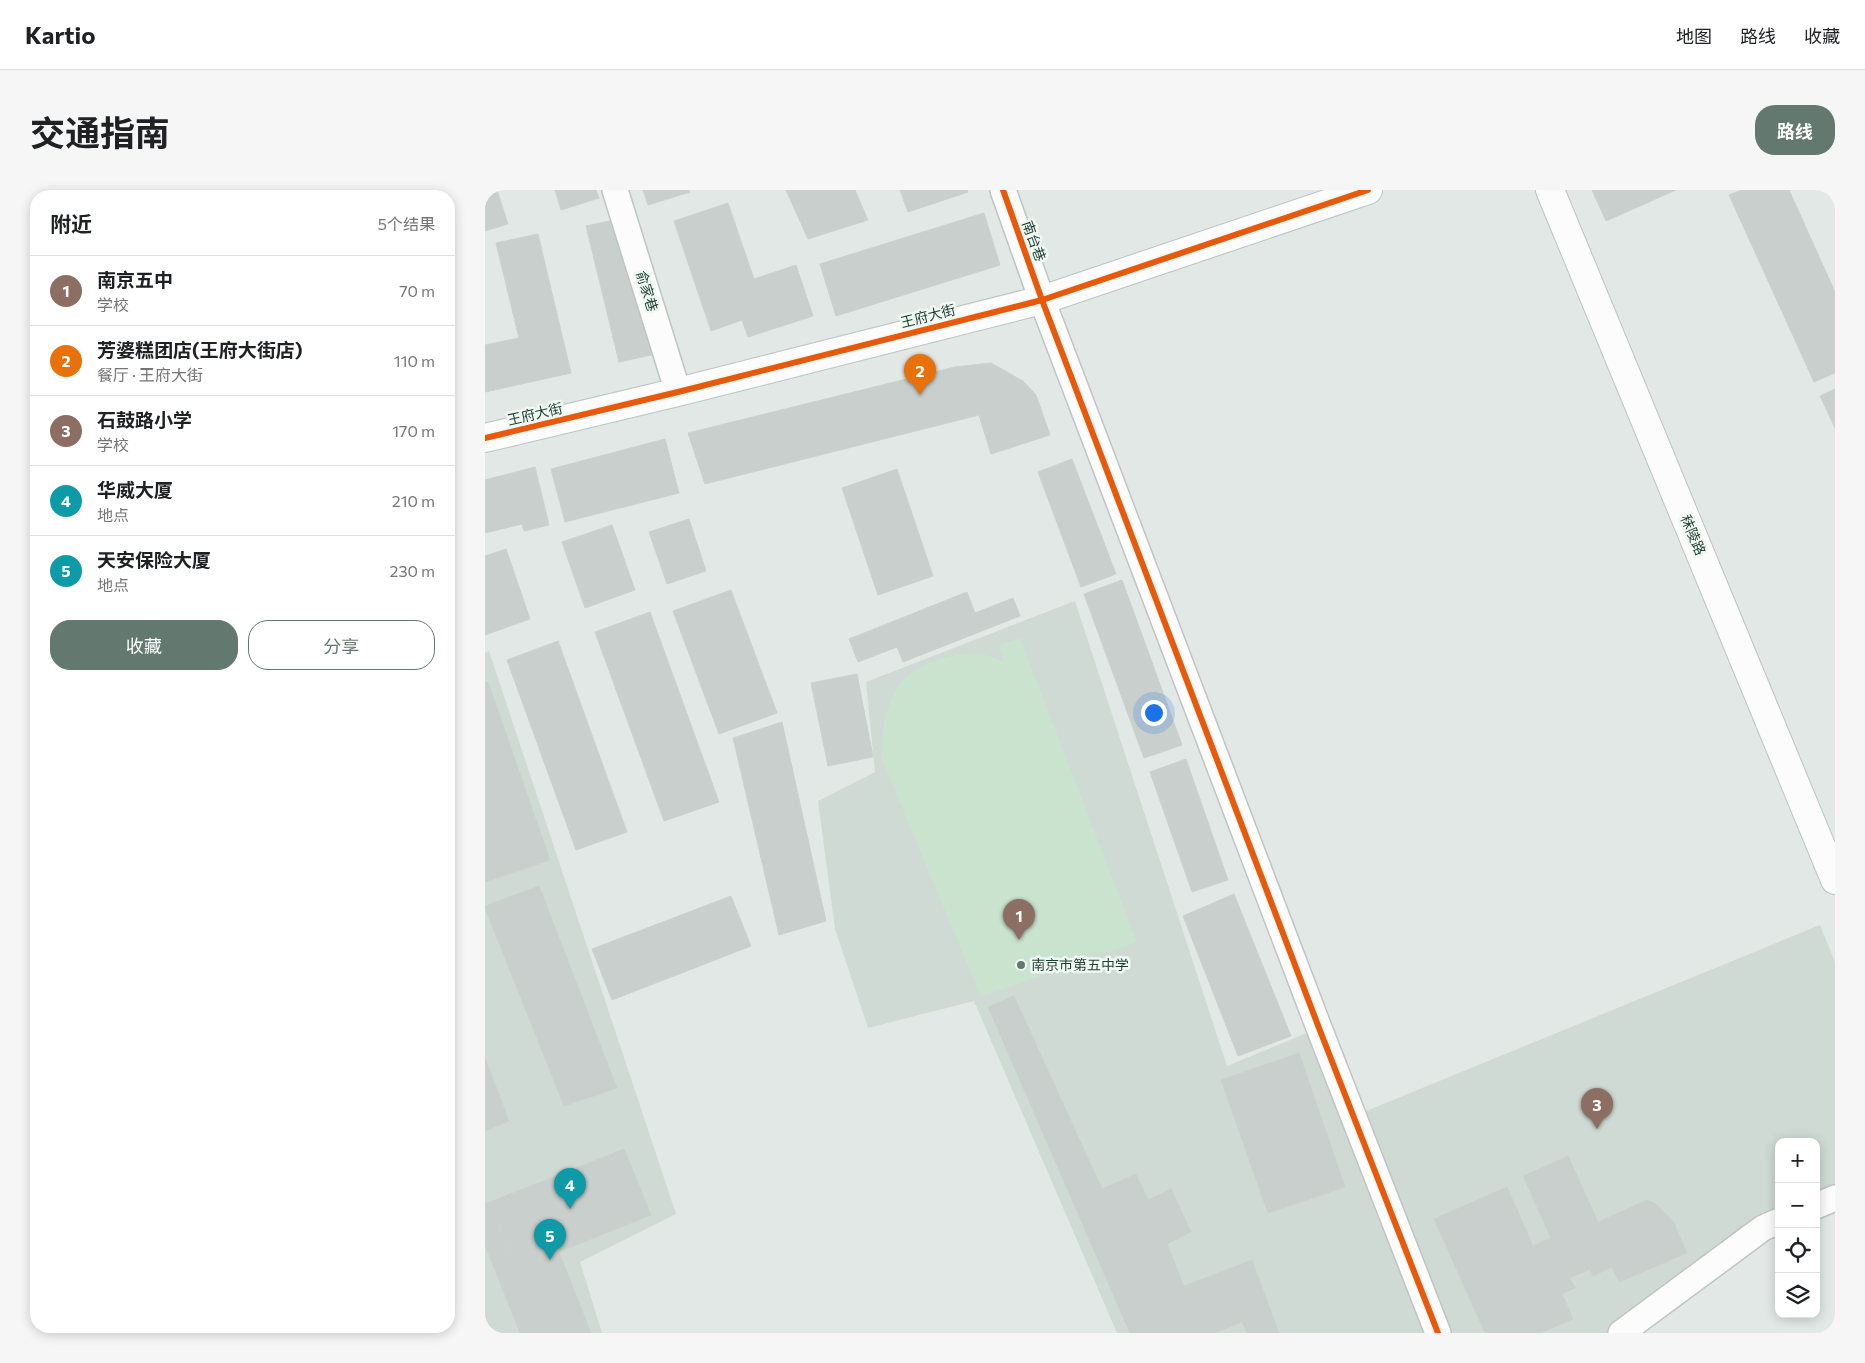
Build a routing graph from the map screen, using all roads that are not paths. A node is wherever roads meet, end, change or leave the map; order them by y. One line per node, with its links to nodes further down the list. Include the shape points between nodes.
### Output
1 (615, 190): 6 (street, 俞家巷)
2 (1003, 190): 5 (street, 南台巷)
3 (1368, 190): 5 (street, 王府大街)
4 (1550, 190): 8 (street, 秣陵路)
5 (1042, 300): 6 (street, 王府大街); 12 (street, 南台巷)
6 (678, 392): 7 (street, 王府大街)
7 (485, 438)
8 (1835, 880)
9 (1835, 1198): 10 (street)
10 (1820, 1204)
11 (1775, 1223): 13 (street, via 1763,1228)
12 (1438, 1333)
13 (1621, 1333)

